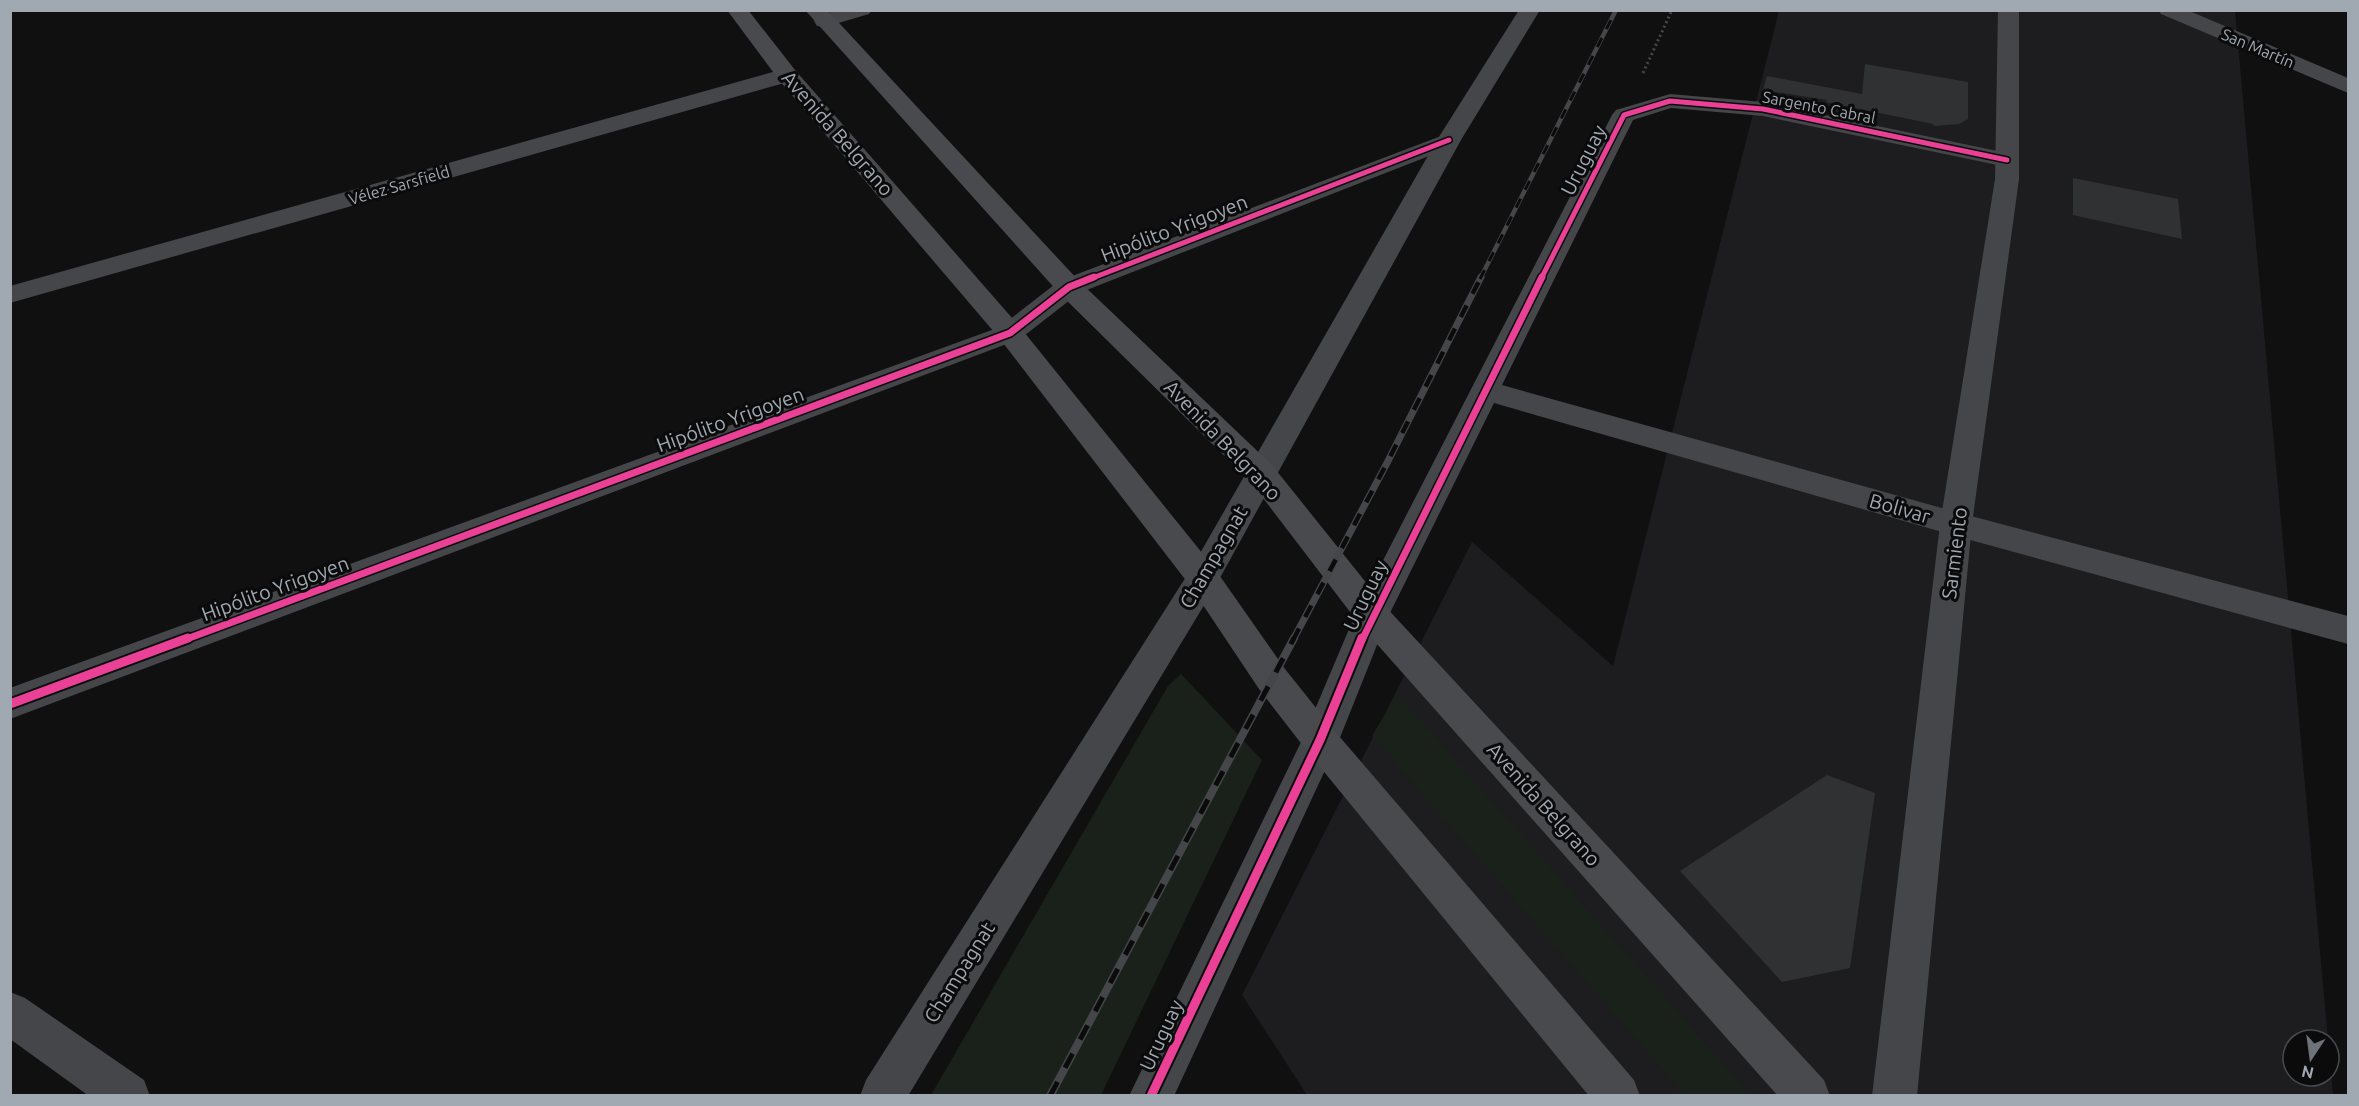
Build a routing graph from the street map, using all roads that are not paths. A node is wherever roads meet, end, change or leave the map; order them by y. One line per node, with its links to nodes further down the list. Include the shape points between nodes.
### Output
1 (737, 10): 7 (main road, Avenida Belgrano)
2 (862, 10): 6 (street)
3 (1530, 10): 10 (street, Champagnat)
4 (2009, 10): 11 (street, Sarmiento)
5 (2168, 10): 8 (street, San Martín)
6 (820, 16): 12 (main road, Avenida Belgrano)
7 (787, 75): 13 (street, Vélez Sarsfield); 14 (main road, Avenida Belgrano)
8 (2349, 86)
9 (1624, 115): 11 (street, Sargento Cabral, via 1670,101 1763,109); 15 (street, Uruguay)
10 (1449, 140): 12 (street, Hipólito Yrigoyen); 16 (street, Champagnat)
11 (2007, 160): 17 (street, Sarmiento)
12 (1069, 287): 14 (street, Hipólito Yrigoyen); 16 (main road, Avenida Belgrano)
13 (10, 295)
14 (1010, 333): 18 (main road, Avenida Belgrano); 21 (street, Hipólito Yrigoyen)
15 (1487, 391): 17 (street, Bolivar); 19 (street, Uruguay)
16 (1260, 473): 18 (street, Champagnat); 19 (main road, Avenida Belgrano)
17 (1956, 524): 20 (street, Bolivar); 29 (street, Sarmiento)
18 (1203, 578): 22 (main road, Avenida Belgrano, via 1272,679); 25 (street, Champagnat)
19 (1372, 615): 22 (street, Uruguay); 28 (main road, Avenida Belgrano)
20 (2349, 630)
21 (10, 704)
22 (1320, 740): 26 (street, Uruguay); 27 (main road, Avenida Belgrano)
23 (10, 1013): 24 (street)
24 (128, 1095)
25 (882, 1095)
26 (1150, 1095)
27 (1618, 1095)
28 (1808, 1095)
29 (1894, 1095)

